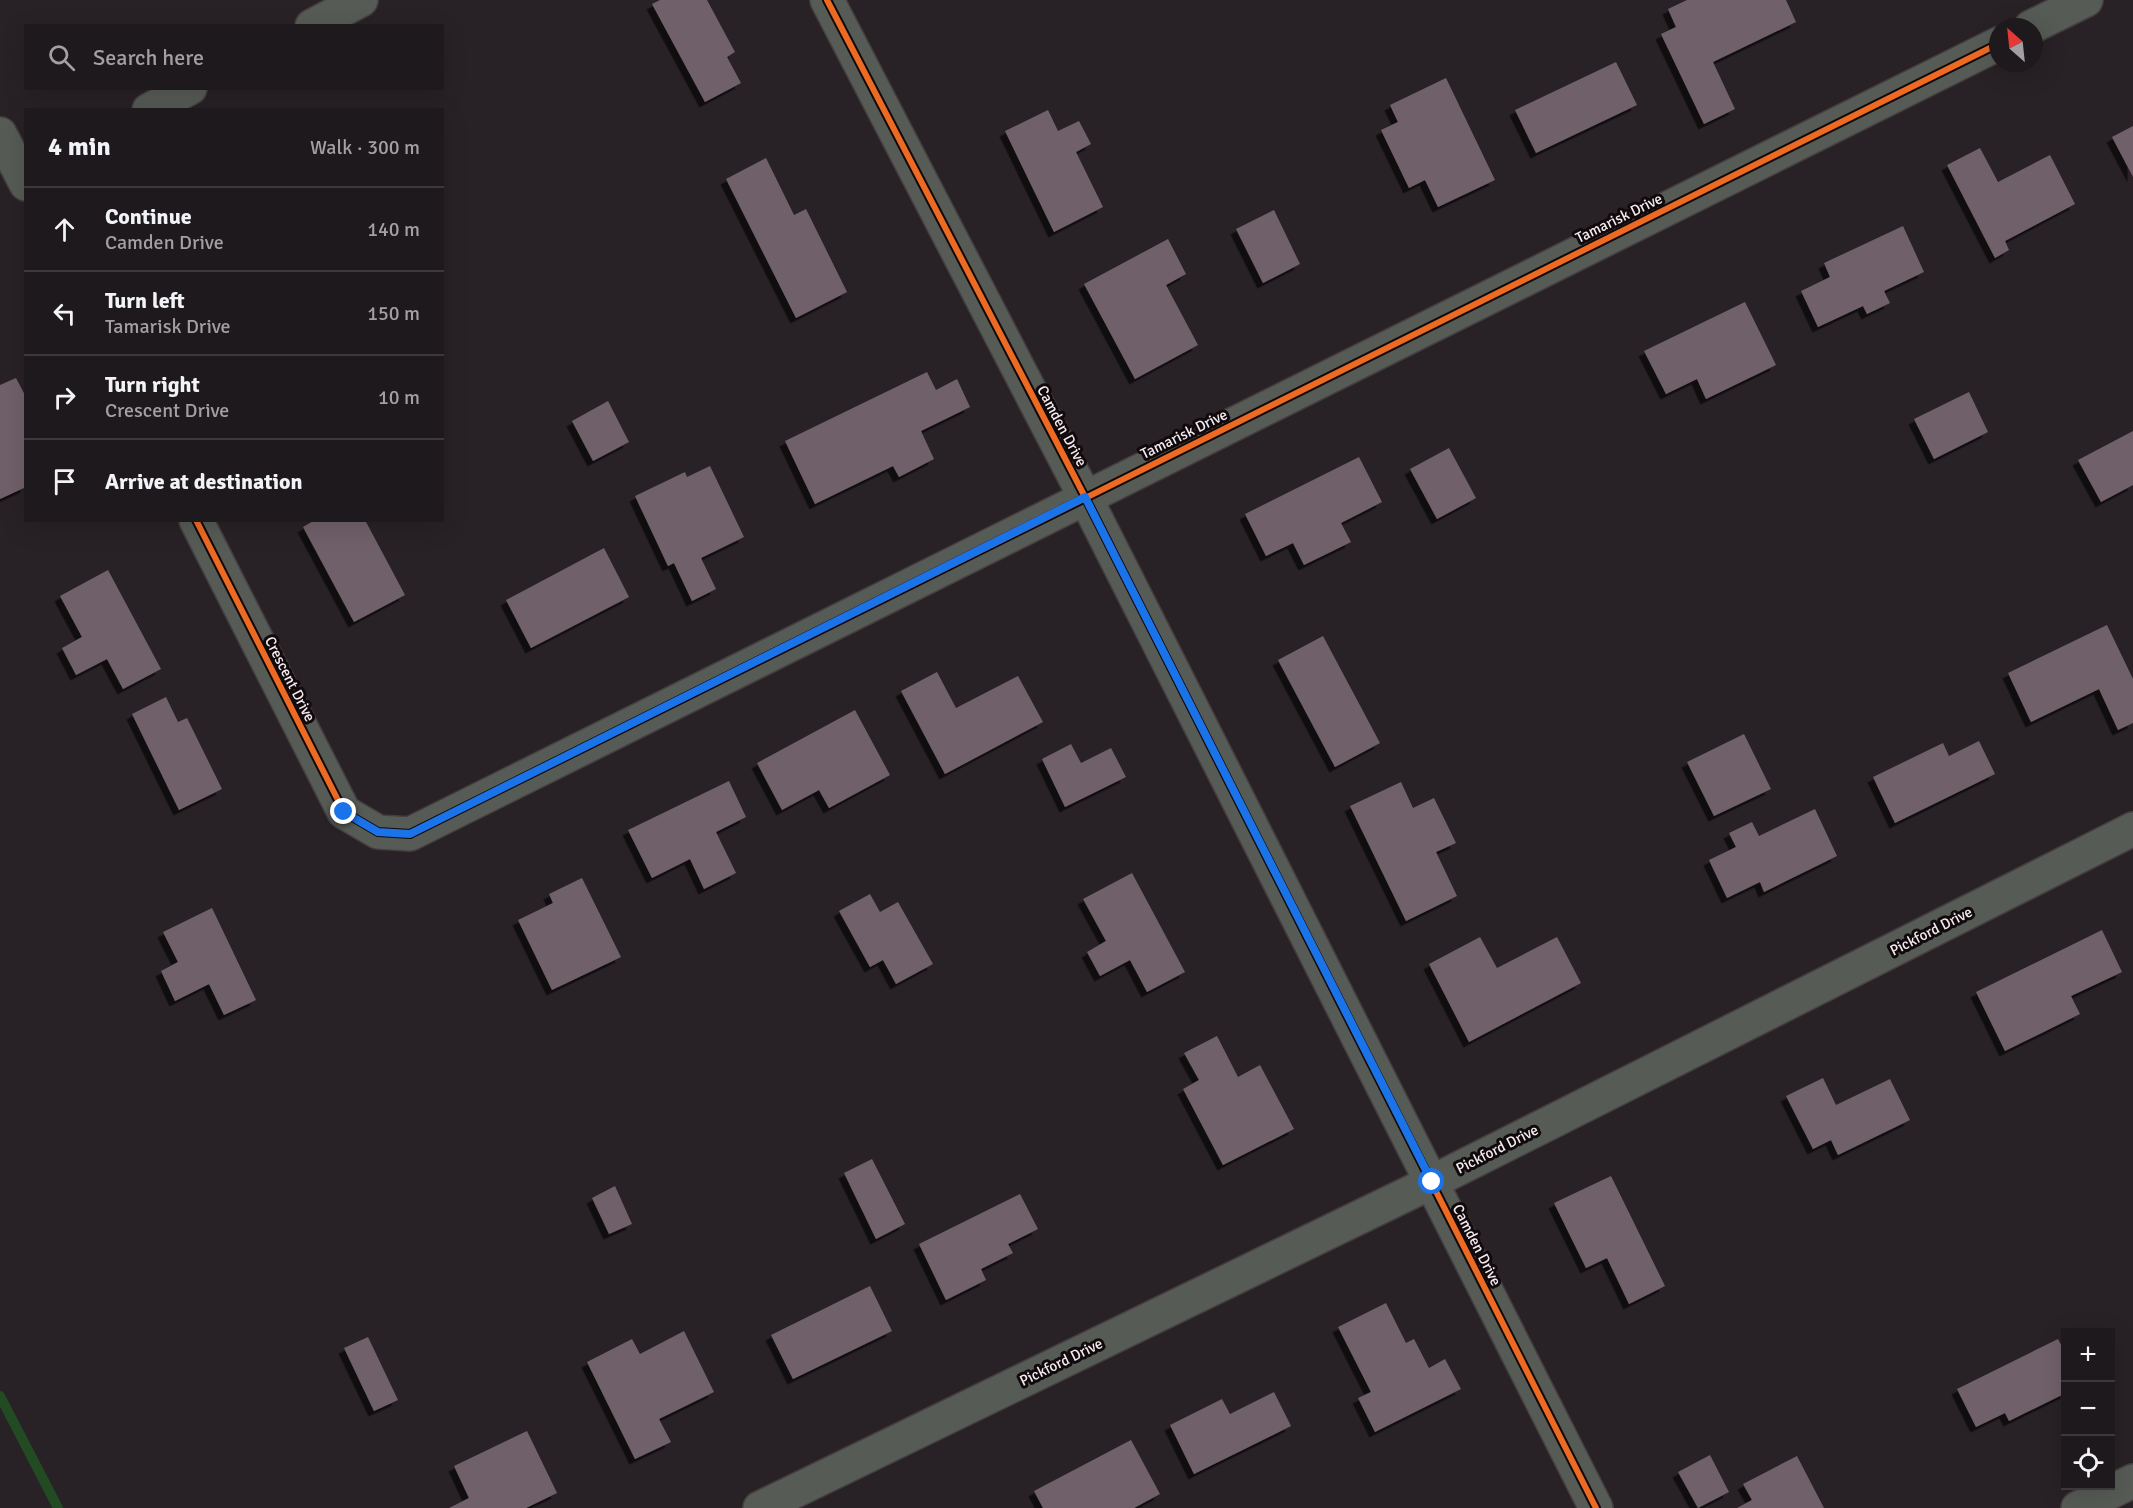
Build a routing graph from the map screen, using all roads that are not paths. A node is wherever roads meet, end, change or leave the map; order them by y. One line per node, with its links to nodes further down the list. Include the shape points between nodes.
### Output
1 (361, 0): 5 (street)
2 (827, 0): 11 (street, Camden Drive)
3 (2086, 0): 4 (street)
4 (2043, 21)
5 (316, 24)
6 (1989, 48): 11 (street, Tamarisk Drive)
7 (186, 90): 8 (street)
8 (153, 108)
9 (0, 134): 10 (street)
10 (18, 180)
11 (1085, 497): 14 (street, Tamarisk Drive, via 410,834); 15 (street, Camden Drive)
12 (197, 522): 14 (street, Crescent Drive, via 344,812)
13 (2133, 829): 15 (street, Pickford Drive)
14 (378, 832)
15 (1432, 1182): 17 (street, Pickford Drive); 18 (street, Camden Drive)
16 (2133, 1481): 19 (street)
17 (760, 1508)
18 (1596, 1508)
19 (2078, 1508)

